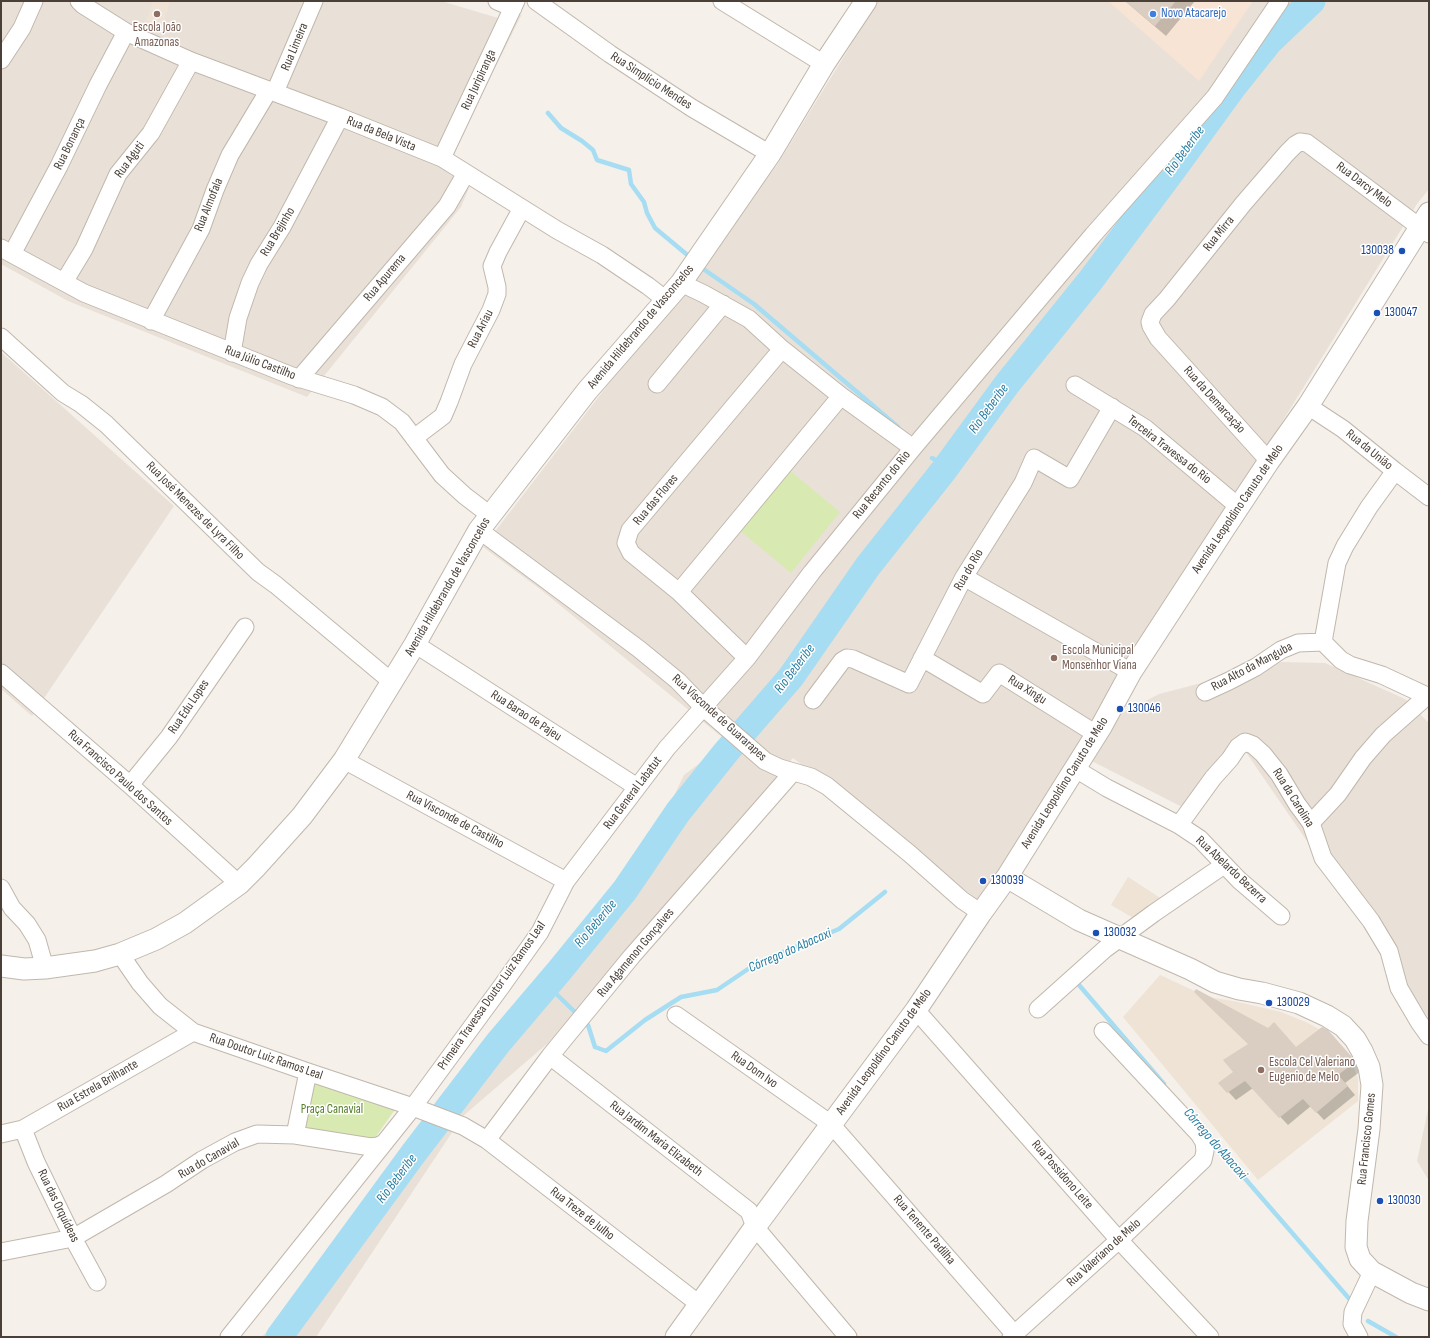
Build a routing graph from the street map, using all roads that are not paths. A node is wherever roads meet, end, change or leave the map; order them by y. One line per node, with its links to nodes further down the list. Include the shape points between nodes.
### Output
1 (34, 1): 11 (street, via 22,28)
2 (79, 1): 10 (street, Rua da Bela Vista)
3 (314, 1): 14 (street, Rua Limeira)
4 (497, 1): 9 (street)
5 (536, 1): 17 (street, Rua Simplício Mendes, via 692,108)
6 (722, 1): 13 (street)
7 (866, 1): 13 (street, Avenida Hildebrando de Vasconcelos)
8 (1280, 1): 39 (street, via 1215,97)
9 (515, 4): 18 (street, Rua Juripiranga)
10 (126, 32): 12 (street, Rua da Bela Vista); 22 (street, Rua Bonança, via 52,179)
11 (1, 60)
12 (191, 61): 14 (street, Rua da Bela Vista); 24 (street, Rua Aguti, via 151,133 118,174 84,249)
13 (824, 64): 17 (street, Avenida Hildebrando de Vasconcelos)
14 (272, 91): 15 (street, Rua da Bela Vista); 27 (street, Rua Almofala, via 230,155 200,229)
15 (340, 117): 18 (street, Rua da Bela Vista); 31 (street, Rua Brejinho, via 250,283 238,318)
16 (1307, 143): 21 (street, Rua Darcy Melo); 29 (street, Rua Mirra, via 1300,142 1287,153 1153,314 1150,322)
17 (770, 154): 23 (street, Avenida Hildebrando de Vasconcelos)
18 (442, 158): 19 (street, Rua da Bela Vista)
19 (466, 173): 20 (street, Rua da Bela Vista); 32 (street, Rua Apurema, via 447,206)
20 (522, 208): 25 (street, Rua da Bela Vista, via 602,255); 38 (street, Rua Ariau, via 492,266 497,294 463,364 443,416)
21 (1426, 225): 36 (street, Avenida Leopoldino Canuto de Melo)
22 (6, 251): 24 (street, Rua Júlio Castilho)
23 (690, 269): 25 (street, Avenida Hildebrando de Vasconcelos); 26 (street, Rua Recanto do Rio)
24 (64, 282): 27 (street, Rua Júlio Castilho, via 84,293)
25 (666, 300): 44 (street, Avenida Hildebrando de Vasconcelos, via 587,391)
26 (723, 304): 30 (street, Rua Recanto do Rio, via 749,319); 33 (street)
27 (151, 320): 31 (street, Rua Júlio Castilho)
28 (1, 337): 54 (street, Rua José Menezes de Lyra Filho, via 64,393 106,424 258,572)
29 (1158, 338): 40 (street, Rua da Demarcação)
30 (782, 349): 35 (street, Rua Recanto do Rio); 46 (street, Rua das Flores, via 630,530 626,543 631,553)
31 (232, 353): 32 (street, Rua Júlio Castilho)
32 (299, 379): 38 (street, Rua Júlio Castilho, via 354,395 382,407 402,422)
33 (657, 384)
34 (1075, 385): 37 (street, Terceira Travessa do Rio)
35 (842, 396): 39 (street, Rua Recanto do Rio); 46 (street)
36 (1308, 406): 40 (street, Avenida Leopoldino Canuto de Melo); 41 (street, Rua da União, via 1343,429)
37 (1112, 407): 43 (street, Terceira Travessa do Rio, via 1145,428); 45 (street, Rua do Rio, via 1070,479 1034,458 1023,483)
38 (414, 438): 44 (street, Rua Júlio Castilho, via 442,475 465,496)
39 (913, 448): 50 (street, Rua Recanto do Rio, via 812,572)
40 (1269, 461): 43 (street, Avenida Leopoldino Canuto de Melo)
41 (1395, 471): 42 (street, Rua da União); 48 (street, via 1369,507 1337,563)
42 (1429, 497)
43 (1239, 507): 52 (street, Avenida Leopoldino Canuto de Melo)
44 (484, 523): 49 (street, Avenida Hildebrando de Vasconcelos); 58 (street, Rua Visconde de Guararapes, via 686,688)
45 (964, 577): 51 (street, Rua do Rio); 52 (street)
46 (679, 592): 50 (street, Rua das Flores)
47 (245, 628): 63 (street, Rua Edu Lopes, via 169,737)
48 (1323, 642): 55 (street, Rua Alto da Manguba, via 1298,643 1281,650 1256,667); 56 (street, via 1341,660 1350,665 1382,675)
49 (415, 644): 54 (street, Avenida Hildebrando de Vasconcelos); 64 (street, Rua Barao de Pajeu)
50 (747, 658): 58 (street, Rua Recanto do Rio)
51 (922, 658): 57 (street, Rua do Rio, via 909,684 847,658); 59 (street, Rua Xingu, via 983,694 999,673)
52 (1131, 672): 59 (street, Avenida Leopoldino Canuto de Melo)
53 (1, 673): 63 (street, Rua Francisco Paulo dos Santos)
54 (392, 682): 60 (street, Avenida Hildebrando de Vasconcelos)
55 (1205, 692)
56 (1428, 696): 65 (street, via 1383,735 1338,794)
57 (813, 700)
58 (703, 707): 62 (street, Rua Visconde de Guararapes, via 765,761); 64 (street, Rua General Labatut)
59 (1096, 734): 61 (street, Avenida Leopoldino Canuto de Melo)
60 (344, 760): 69 (street, Rua Visconde de Castilho); 70 (street, Avenida Hildebrando de Vasconcelos, via 302,816)
61 (1074, 768): 66 (street, Rua Abelardo Bezerra); 68 (street, Avenida Leopoldino Canuto de Melo)
62 (793, 772): 72 (street, Rua Visconde de Guararapes, via 820,781); 84 (street, Rua Agamenon Gonçalves, via 632,956)
63 (130, 785): 70 (street, Rua Francisco Paulo dos Santos)
64 (637, 787): 69 (street, Rua General Labatut)
65 (1311, 823): 66 (street, Rua da Carolina, via 1280,774 1263,754 1245,742 1213,778); 83 (street, Rua da Carolina, via 1323,858 1371,921 1389,951 1399,988)
66 (1179, 825): 67 (street, Rua Abelardo Bezerra, via 1200,839)
67 (1224, 865): 73 (street, Rua Abelardo Bezerra); 74 (street)
68 (1007, 877): 72 (street, Avenida Leopoldino Canuto de Melo); 74 (street, Rua Francisco Gomes, via 1072,917)
69 (566, 881): 86 (street, Primeira Travessa Doutor Luiz Ramos Leal, via 540,932)
70 (239, 884): 75 (street, Avenida Hildebrando de Vasconcelos, via 185,923)
71 (1, 888): 77 (street, via 12,908 37,940)
72 (981, 913): 79 (street, Avenida Leopoldino Canuto de Melo)
73 (1281, 916)
74 (1120, 938): 78 (street); 98 (street, Rua Francisco Gomes, via 1215,982 1299,1003 1327,1016 1343,1026 1355,1038 1369,1067 1372,1085 1356,1247 1360,1259)
75 (120, 954): 77 (street, Avenida Hildebrando de Vasconcelos, via 95,961); 81 (street, Rua Doutor Luiz Ramos Leal, via 160,1006)
76 (1, 966): 77 (street, Avenida Hildebrando de Vasconcelos)
77 (45, 968)
78 (1038, 1009)
79 (916, 1010): 87 (street, Avenida Leopoldino Canuto de Melo); 96 (street, Rua Possidono Leite)
80 (676, 1015): 87 (street, Rua Dom Ivo)
81 (193, 1032): 85 (street, Rua Doutor Luiz Ramos Leal); 89 (street, Rua Estrela Brilhante)
82 (1103, 1032): 96 (street, Rua Valeriano de Melo, via 1199,1134 1204,1142 1205,1151 1203,1160)
83 (1429, 1036)
84 (550, 1056): 92 (street, Rua Agamenon Gonçalves); 94 (street, Rua Jardim Maria Elizabeth, via 748,1211)
85 (308, 1072): 86 (street, Rua Doutor Luiz Ramos Leal); 91 (street)
86 (413, 1107): 88 (street, Rua Doutor Luiz Ramos Leal); 93 (street)
87 (831, 1124): 94 (street, Avenida Leopoldino Canuto de Melo); 102 (street, Rua Tenente Padilha)
88 (463, 1126): 92 (street, Rua Treze de Julho)
89 (22, 1129): 90 (street, Rua Estrela Brilhante); 95 (street, Rua das Orquídeas)
90 (1, 1134)
91 (295, 1135): 93 (street, Rua do Canavial, via 371,1147); 95 (street, Rua do Canavial, via 257,1134 235,1142)
92 (487, 1140): 101 (street, Rua Treze de Julho)
93 (384, 1143): 103 (street)
94 (755, 1227): 101 (street, Avenida Leopoldino Canuto de Melo); 105 (street, Rua Jardim Maria Elizabeth)
95 (73, 1238): 97 (street, Rua do Canavial); 99 (street, Rua das Orquídeas)
96 (1119, 1240): 102 (street, Rua Valeriano de Melo); 106 (street, Rua Possidono Leite)
97 (1, 1252)
98 (1372, 1272): 100 (street, Rua Francisco Gomes); 107 (street, via 1353,1312 1352,1324)
99 (97, 1282)
100 (1429, 1300)
101 (699, 1304): 104 (street, Avenida Leopoldino Canuto de Melo)
102 (1014, 1336)
103 (228, 1337)
104 (676, 1337)
105 (848, 1337)
106 (1210, 1337)
107 (1359, 1337)

